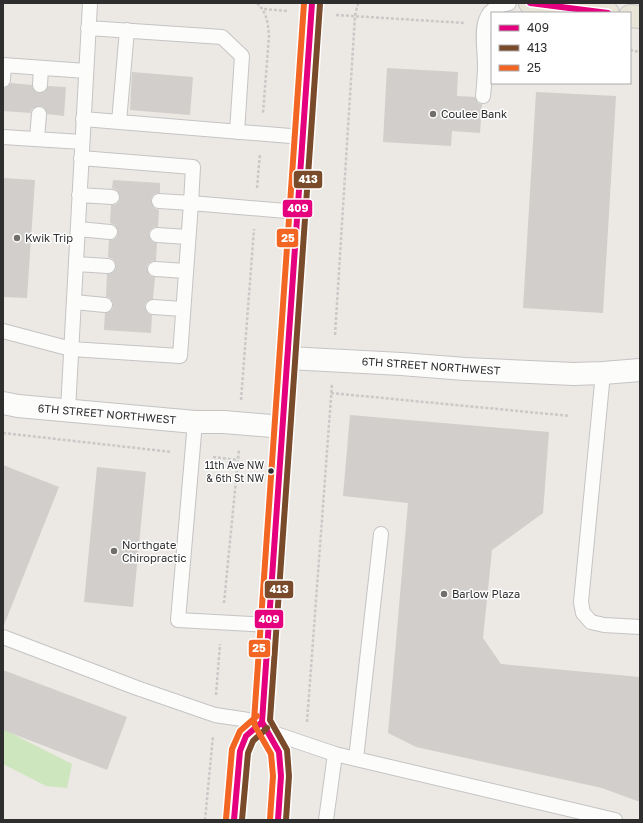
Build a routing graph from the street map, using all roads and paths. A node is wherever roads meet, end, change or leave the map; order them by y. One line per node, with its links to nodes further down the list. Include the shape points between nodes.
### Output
1 (90, 3): 11 (lane)
2 (257, 3): 7 (path)
3 (312, 3): 24 (main road)
4 (358, 3): 9 (path)
5 (509, 3): 10 (lane, via 494,8)
6 (530, 3): 8 (main road)
7 (264, 10)
8 (600, 12)
9 (355, 16): 10 (path); 48 (path)
10 (484, 25): 18 (lane)
11 (88, 28): 12 (lane); 15 (lane)
12 (127, 30): 21 (lane); 22 (lane, via 222,37 242,56)
13 (4, 65): 14 (lane); 16 (lane)
14 (41, 68): 15 (lane); 17 (lane)
15 (86, 70): 20 (lane)
16 (3, 80)
17 (40, 85)
18 (483, 96)
19 (39, 114): 25 (lane)
20 (83, 119): 21 (lane); 26 (lane)
21 (119, 122): 22 (lane)
22 (237, 132): 24 (lane)
23 (3, 137): 25 (lane)
24 (303, 137): 32 (main road)
25 (37, 139): 26 (lane)
26 (82, 142): 27 (lane)
27 (81, 158): 28 (lane); 31 (lane, via 193,167)
28 (79, 195): 29 (lane); 33 (lane)
29 (112, 197)
30 (160, 201): 31 (lane)
31 (191, 203): 32 (lane); 36 (lane)
32 (298, 212): 47 (main road)
33 (78, 229): 34 (lane); 37 (lane)
34 (110, 232)
35 (157, 235): 36 (lane)
36 (188, 237): 40 (lane)
37 (76, 264): 38 (lane); 41 (lane)
38 (108, 266)
39 (155, 269): 40 (lane)
40 (186, 271): 44 (lane)
41 (74, 302): 42 (lane); 46 (lane)
42 (105, 305)
43 (153, 308): 44 (lane)
44 (183, 309): 46 (lane, via 180,356)
45 (3, 331): 46 (lane)
46 (71, 349): 53 (lane)
47 (288, 358): 48 (main road, 6TH STREET NORTHWEST); 56 (main road)
48 (334, 360): 50 (main road, 6TH STREET NORTHWEST, via 465,370); 51 (path)
49 (640, 370): 50 (main road, 6TH STREET NORTHWEST)
50 (603, 373): 62 (lane, via 581,602 583,613 591,622)
51 (331, 393): 54 (path); 65 (path)
52 (3, 403): 53 (main road, 6TH STREET NORTHWEST)
53 (68, 410): 55 (main road, 6TH STREET NORTHWEST)
54 (570, 416)
55 (195, 422): 56 (main road, 6TH STREET NORTHWEST); 58 (lane)
56 (283, 427): 61 (main road)
57 (3, 433): 58 (path)
58 (193, 454): 59 (path); 61 (lane, via 178,620)
59 (238, 460)
60 (381, 534): 67 (lane)
61 (269, 625): 64 (main road)
62 (640, 628)
63 (3, 637): 64 (lane, via 215,715)
64 (265, 727): 65 (lane); 68 (main road, via 246,736 240,751); 69 (main road, via 279,752 281,776)
65 (305, 744): 66 (lane)
66 (335, 754): 67 (lane); 70 (lane)
67 (356, 759): 71 (lane)
68 (234, 820)
69 (278, 820)
70 (326, 820)
71 (615, 820)

